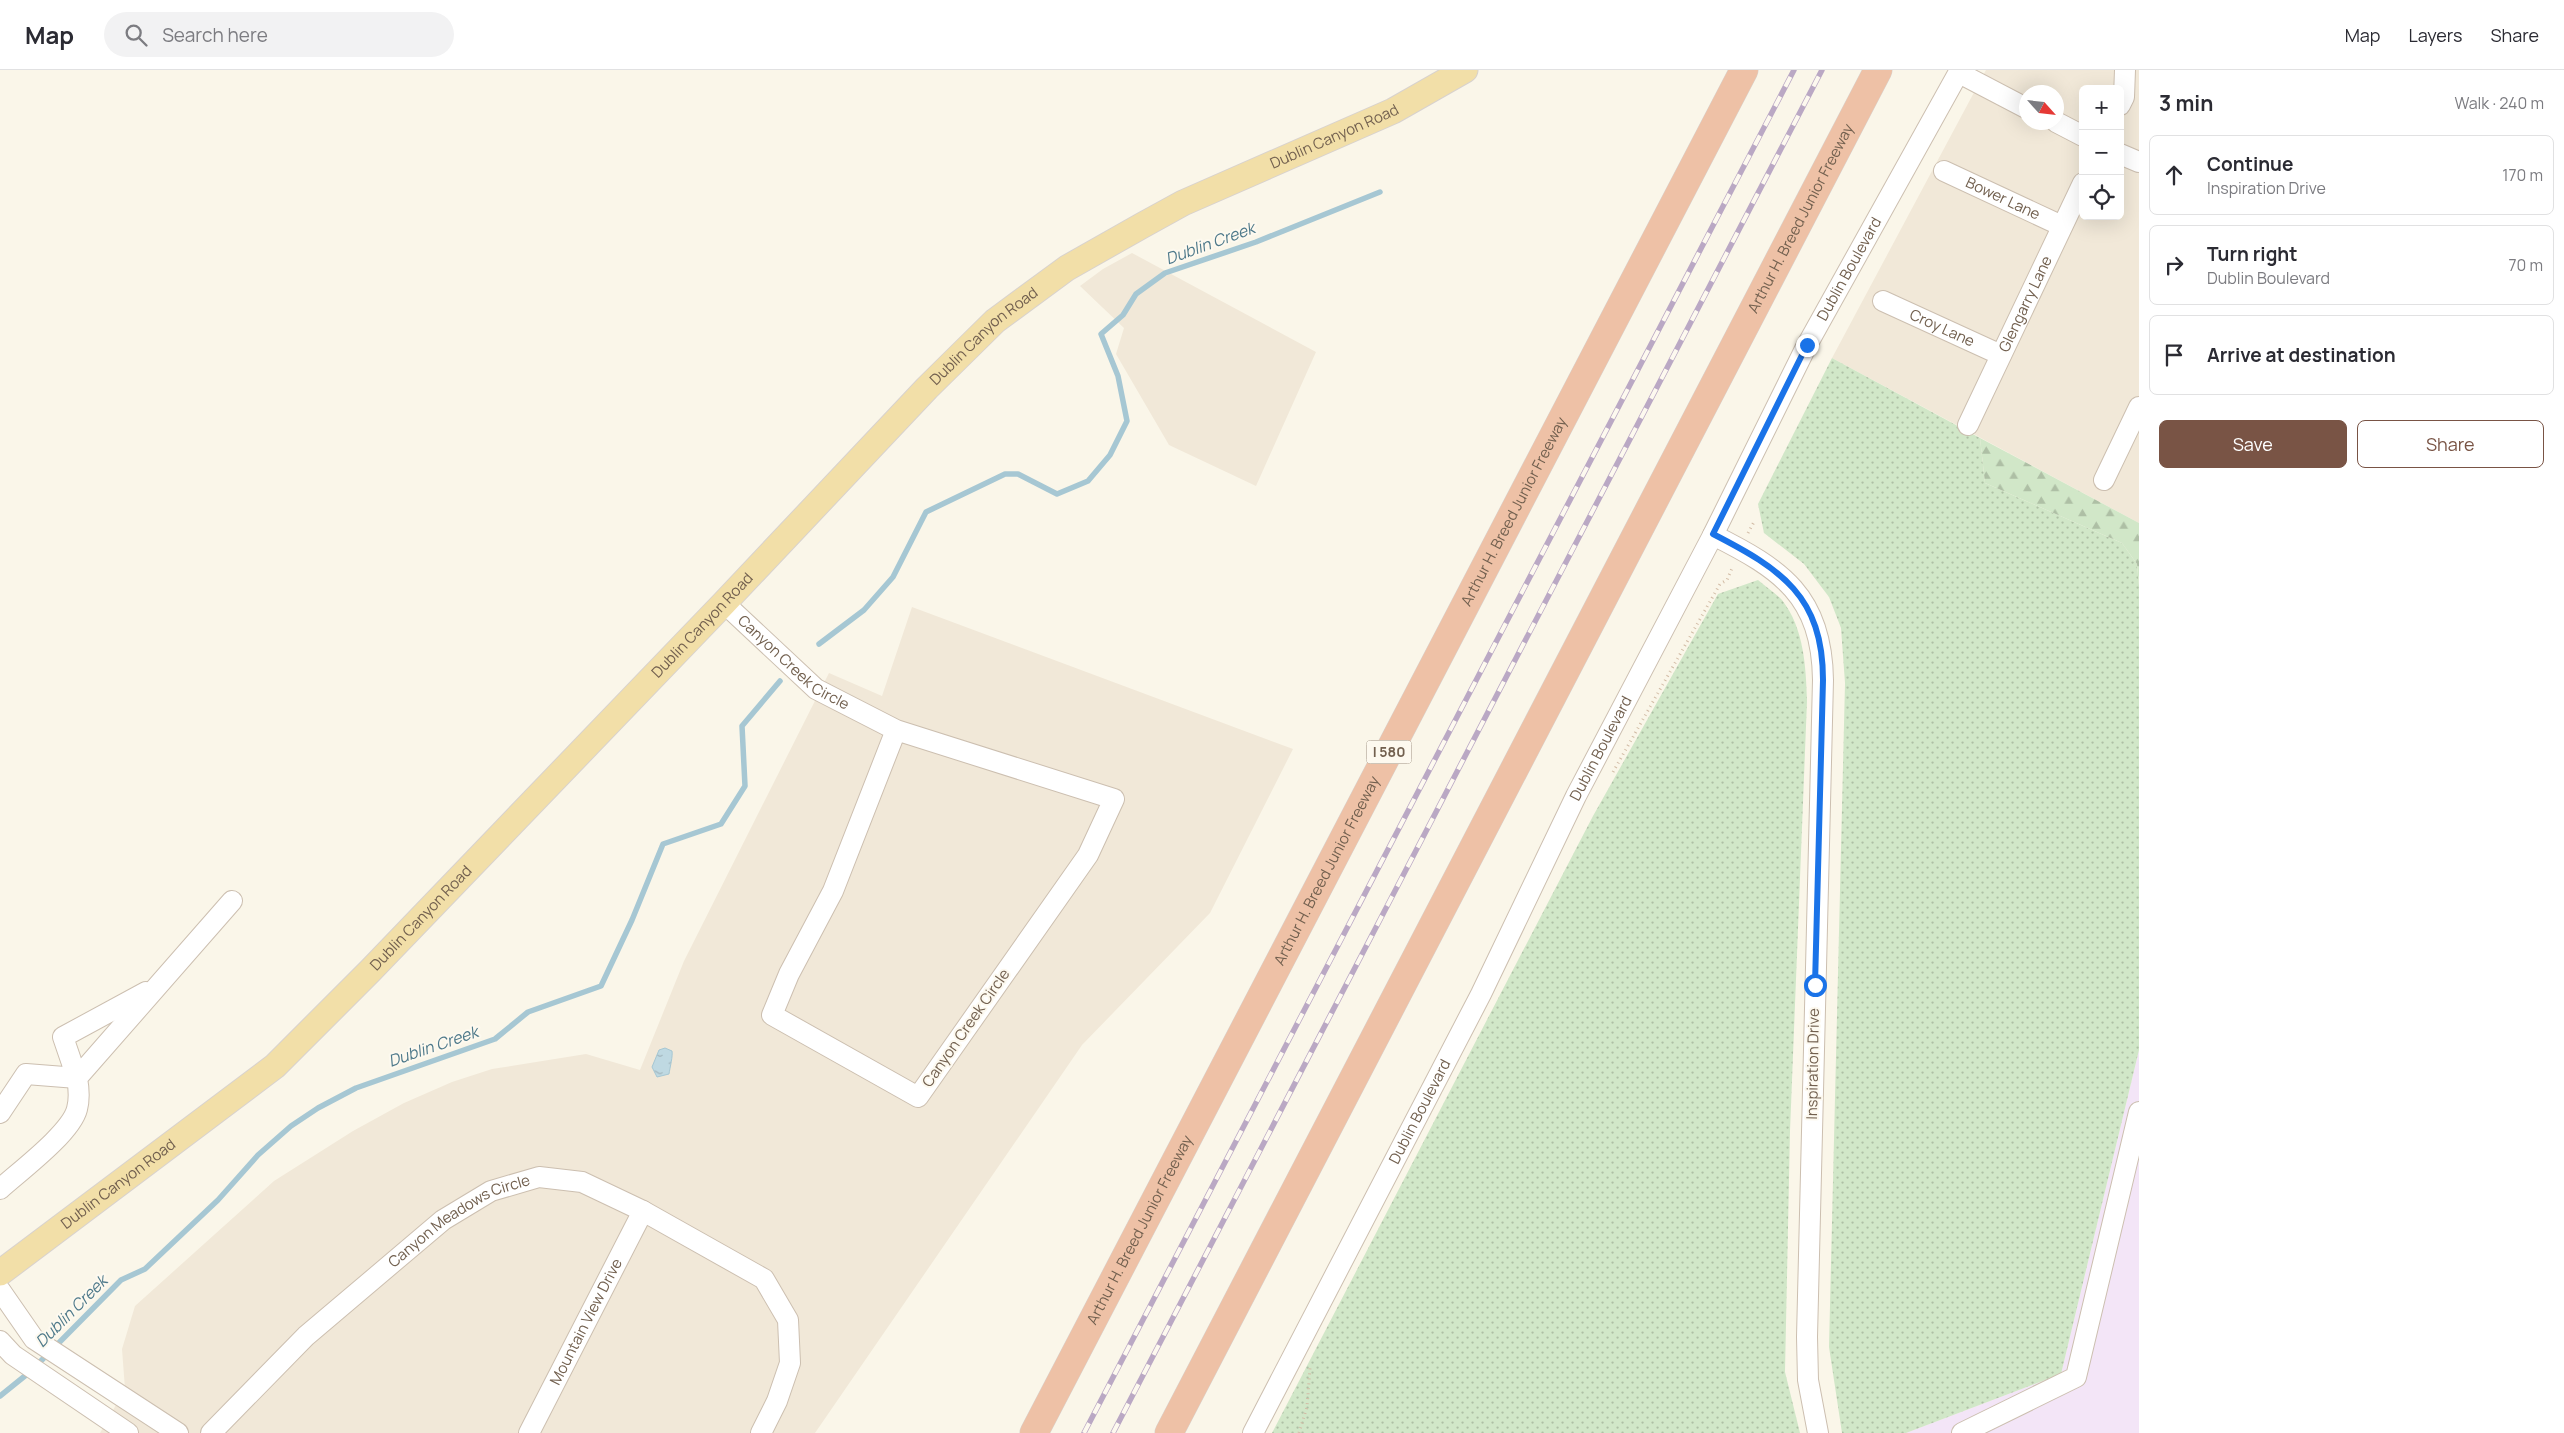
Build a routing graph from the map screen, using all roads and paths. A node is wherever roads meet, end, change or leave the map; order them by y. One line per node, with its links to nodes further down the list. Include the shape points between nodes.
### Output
1 (1465, 70): 21 (main road, Dublin Canyon Road, via 1393,111 1183,203 1067,268 995,321 933,381)
2 (1744, 70): 40 (highway, Arthur H. Breed Junior Freeway / I 580)
3 (1878, 70): 41 (highway, Arthur H. Breed Junior Freeway)
4 (2125, 70): 6 (street)
5 (1959, 72): 7 (street); 20 (street, Dublin Boulevard, via 1807,345)
6 (2124, 97)
7 (2019, 104)
8 (2064, 126): 9 (street)
9 (2079, 134)
10 (2124, 156): 11 (street)
11 (2139, 162)
12 (1944, 171): 14 (street, Bower Lane)
13 (2079, 191): 14 (street, Glengarry Lane)
14 (2062, 226): 16 (street, Glengarry Lane)
15 (1883, 300): 16 (street, Croy Lane)
16 (2001, 356): 18 (street, Glengarry Lane)
17 (2139, 407): 19 (street)
18 (1968, 425)
19 (2104, 480)
20 (1713, 534): 42 (street, Dublin Boulevard, via 1576,796 1481,994); 44 (street, Inspiration Drive, via 1761,560 1787,581 1806,606 1821,647 1807,1337 1808,1387)
21 (724, 603): 22 (street, Canyon Creek Circle, via 816,689); 30 (main road, Dublin Canyon Road, via 370,972 275,1066)
22 (896, 730): 22 (street, Canyon Creek Circle, via 1114,799 1088,855 918,1097 772,1015 789,974 833,890)
23 (232, 901): 24 (street)
24 (158, 985): 25 (street); 25 (street, via 64,1037)
25 (77, 1078): 27 (street, via 26,1074); 28 (street, via 80,1094 70,1124)
26 (2139, 1112): 34 (street, via 2076,1377)
27 (0, 1113)
28 (0, 1189)
29 (643, 1212): 37 (street, Canyon Meadows Circle, via 582,1182 539,1176 491,1191 443,1220 306,1336); 38 (street, Mountain View Drive); 39 (street, Canyon Meadows Circle, via 764,1279 788,1320 790,1363 777,1401)
30 (0, 1273)
31 (0, 1290): 36 (street, via 34,1339)
32 (6, 1348): 35 (street)
33 (1311, 1364): 43 (path, via 1307,1407)
34 (1967, 1432)
35 (128, 1433)
36 (178, 1433)
37 (211, 1433)
38 (529, 1433)
39 (761, 1433)
40 (1034, 1433)
41 (1169, 1433)
42 (1253, 1433)
43 (1299, 1433)
44 (1818, 1433)

